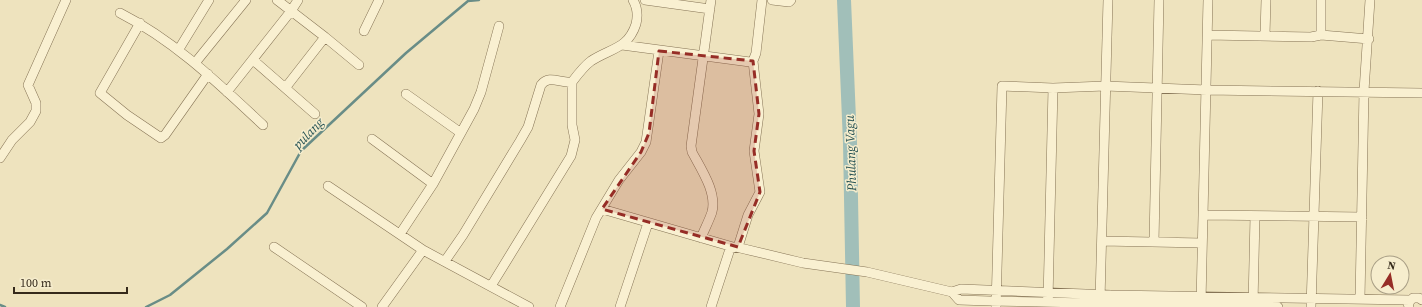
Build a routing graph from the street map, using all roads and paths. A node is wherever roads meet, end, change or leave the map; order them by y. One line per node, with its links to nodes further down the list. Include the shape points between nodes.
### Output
1 (66, 0): 54 (street, via 28,85 36,103 34,116)
2 (209, 0): 31 (street)
3 (246, 0): 36 (street)
4 (277, 0): 19 (street)
5 (298, 0): 19 (street)
6 (379, 0): 24 (street)
7 (633, 0): 21 (street)
8 (645, 0): 18 (street); 21 (street)
9 (762, 0): 35 (street)
10 (772, 0): 11 (street)
11 (791, 0)
12 (1108, 0): 40 (street)
13 (1159, 0): 42 (street)
14 (1208, 0): 25 (street)
15 (1266, 0): 26 (street)
16 (1321, 0): 27 (street)
17 (1370, 0): 29 (street)
18 (711, 4): 33 (street)
19 (291, 11): 28 (street); 34 (street)
20 (120, 13): 22 (street)
21 (637, 20): 30 (street, via 629,39)
22 (140, 23): 31 (street); 38 (street, via 100,93 127,115 161,138)
23 (499, 26): 52 (street, via 481,92)
24 (364, 31)
25 (1208, 35): 26 (street); 44 (street)
26 (1265, 35): 27 (street)
27 (1320, 35): 29 (street)
28 (324, 37): 37 (street); 41 (street)
29 (1369, 39): 46 (street)
30 (622, 45): 32 (street); 39 (street, via 591,61)
31 (179, 49): 36 (street)
32 (659, 51): 33 (street); 57 (street, via 646,142)
33 (704, 57): 35 (street); 64 (street, via 691,146 711,192 713,204 712,213)
34 (253, 60): 41 (street); 47 (street)
35 (753, 61): 69 (street, via 759,114 754,151 760,192)
36 (196, 63): 38 (street)
37 (359, 65)
38 (208, 74): 47 (street)
39 (572, 82): 71 (street, via 550,79 541,84 528,127 464,235); 72 (street, via 572,125 575,140 571,156)
40 (1105, 86): 42 (street); 43 (street); 65 (street)
41 (286, 87): 50 (street)
42 (1159, 87): 44 (street); 66 (street)
43 (1053, 88): 75 (street, via 1002,86); 77 (street)
44 (1206, 90): 45 (street); 58 (street)
45 (1318, 91): 46 (street); 60 (street)
46 (1364, 91): 48 (street); 61 (street)
47 (227, 92): 51 (street)
48 (1422, 93)
49 (406, 94): 52 (street)
50 (315, 114)
51 (263, 124)
52 (461, 133): 55 (street)
53 (372, 140): 55 (street)
54 (0, 158)
55 (433, 184): 63 (street)
56 (328, 186): 63 (street)
57 (602, 208): 62 (street); 89 (street)
58 (1203, 215): 59 (street); 67 (street)
59 (1255, 216): 60 (street); 84 (street)
60 (1313, 216): 61 (street); 81 (street)
61 (1362, 217): 79 (street)
62 (648, 223): 64 (street); 90 (street)
63 (400, 234): 70 (street)
64 (701, 238): 69 (street)
65 (1102, 241): 66 (street); 78 (street)
66 (1154, 242): 67 (street)
67 (1202, 243): 80 (street)
68 (274, 247): 86 (street)
69 (735, 247): 74 (street, via 803,263 867,272); 91 (street, via 730,249)
70 (423, 250): 71 (street); 87 (street)
71 (445, 261): 72 (street)
72 (492, 286): 88 (street)
73 (1422, 290): 76 (street)
74 (952, 292): 75 (street, via 961,289); 83 (street, via 959,300)
75 (997, 292): 77 (street); 83 (street)
76 (1422, 300): 82 (street, via 1416,297)
77 (1048, 301): 78 (street); 83 (street)
78 (1100, 302): 80 (street); 85 (street)
79 (1363, 302): 81 (street); 82 (street)
80 (1201, 303): 84 (street); 85 (street)
81 (1311, 303): 84 (street)
82 (1409, 303)
83 (996, 304)
84 (1253, 304): 92 (street)
85 (1155, 306)
86 (362, 307)
87 (382, 307)
88 (530, 307)
89 (560, 307)
90 (620, 307)
91 (711, 307)
92 (1278, 307)

